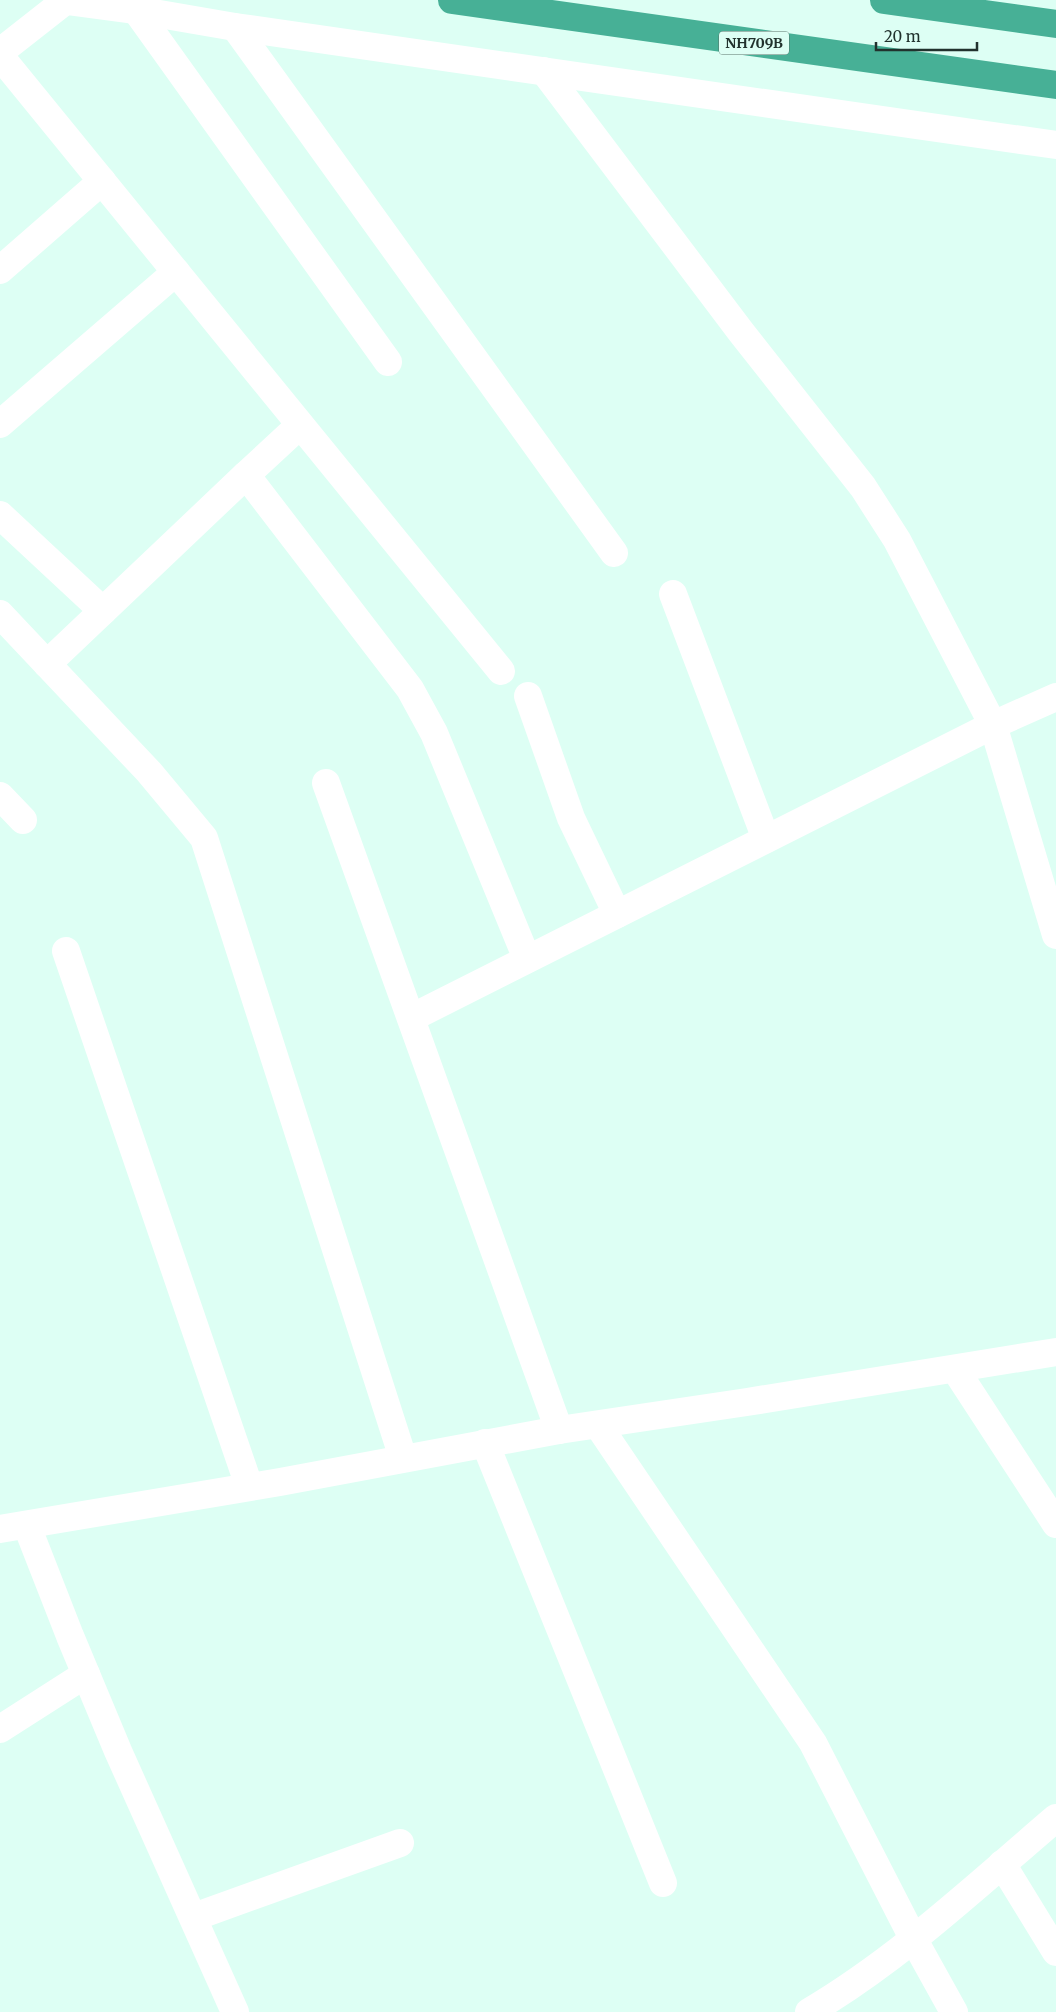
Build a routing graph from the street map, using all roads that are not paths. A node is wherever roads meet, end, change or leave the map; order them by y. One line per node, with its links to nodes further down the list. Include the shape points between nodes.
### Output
1 (61, 0): 4 (street)
2 (452, 0): 10 (highway, NH709B)
3 (884, 0): 6 (highway)
4 (65, 1): 5 (street); 8 (street)
5 (136, 10): 7 (street); 15 (street)
6 (1056, 24)
7 (235, 28): 9 (street); 20 (street)
8 (0, 54): 12 (street)
9 (544, 71): 11 (street); 28 (street, via 863,487 897,540)
10 (1056, 85)
11 (1056, 145)
12 (102, 181): 13 (street); 14 (street)
13 (0, 270)
14 (176, 272): 16 (street); 17 (street)
15 (388, 362)
16 (0, 424)
17 (300, 425): 18 (street); 25 (street)
18 (246, 475): 22 (street); 36 (street, via 410,689 434,733)
19 (0, 515): 22 (street)
20 (614, 553)
21 (673, 594): 32 (street)
22 (103, 611): 24 (street)
23 (0, 614): 24 (street)
24 (47, 664): 43 (street, via 150,772 204,838)
25 (501, 672)
26 (528, 696): 33 (street, via 571,818)
27 (1056, 698): 28 (street)
28 (994, 725): 32 (street); 34 (street)
29 (326, 783): 37 (street)
30 (0, 796): 31 (street)
31 (23, 820)
32 (766, 839): 33 (street)
33 (617, 914): 36 (street)
34 (1056, 935)
35 (66, 951): 44 (street)
36 (528, 959): 37 (street)
37 (411, 1018): 41 (street)
38 (1056, 1352): 39 (street)
39 (955, 1369): 40 (street); 45 (street)
40 (598, 1425): 41 (street); 55 (street, via 813,1743)
41 (559, 1430): 42 (street)
42 (485, 1443): 43 (street); 53 (street)
43 (403, 1458): 44 (street)
44 (249, 1486): 46 (street)
45 (1056, 1524)
46 (27, 1526): 47 (street); 48 (street)
47 (0, 1529)
48 (86, 1674): 49 (street); 54 (street)
49 (0, 1729)
50 (1056, 1818): 52 (street)
51 (400, 1843): 54 (street)
52 (1002, 1864): 55 (street); 56 (street)
53 (663, 1884)
54 (194, 1917): 57 (street)
55 (914, 1940): 58 (street); 59 (street)
56 (1056, 1952)
57 (235, 2012)
58 (809, 2012)
59 (954, 2012)

